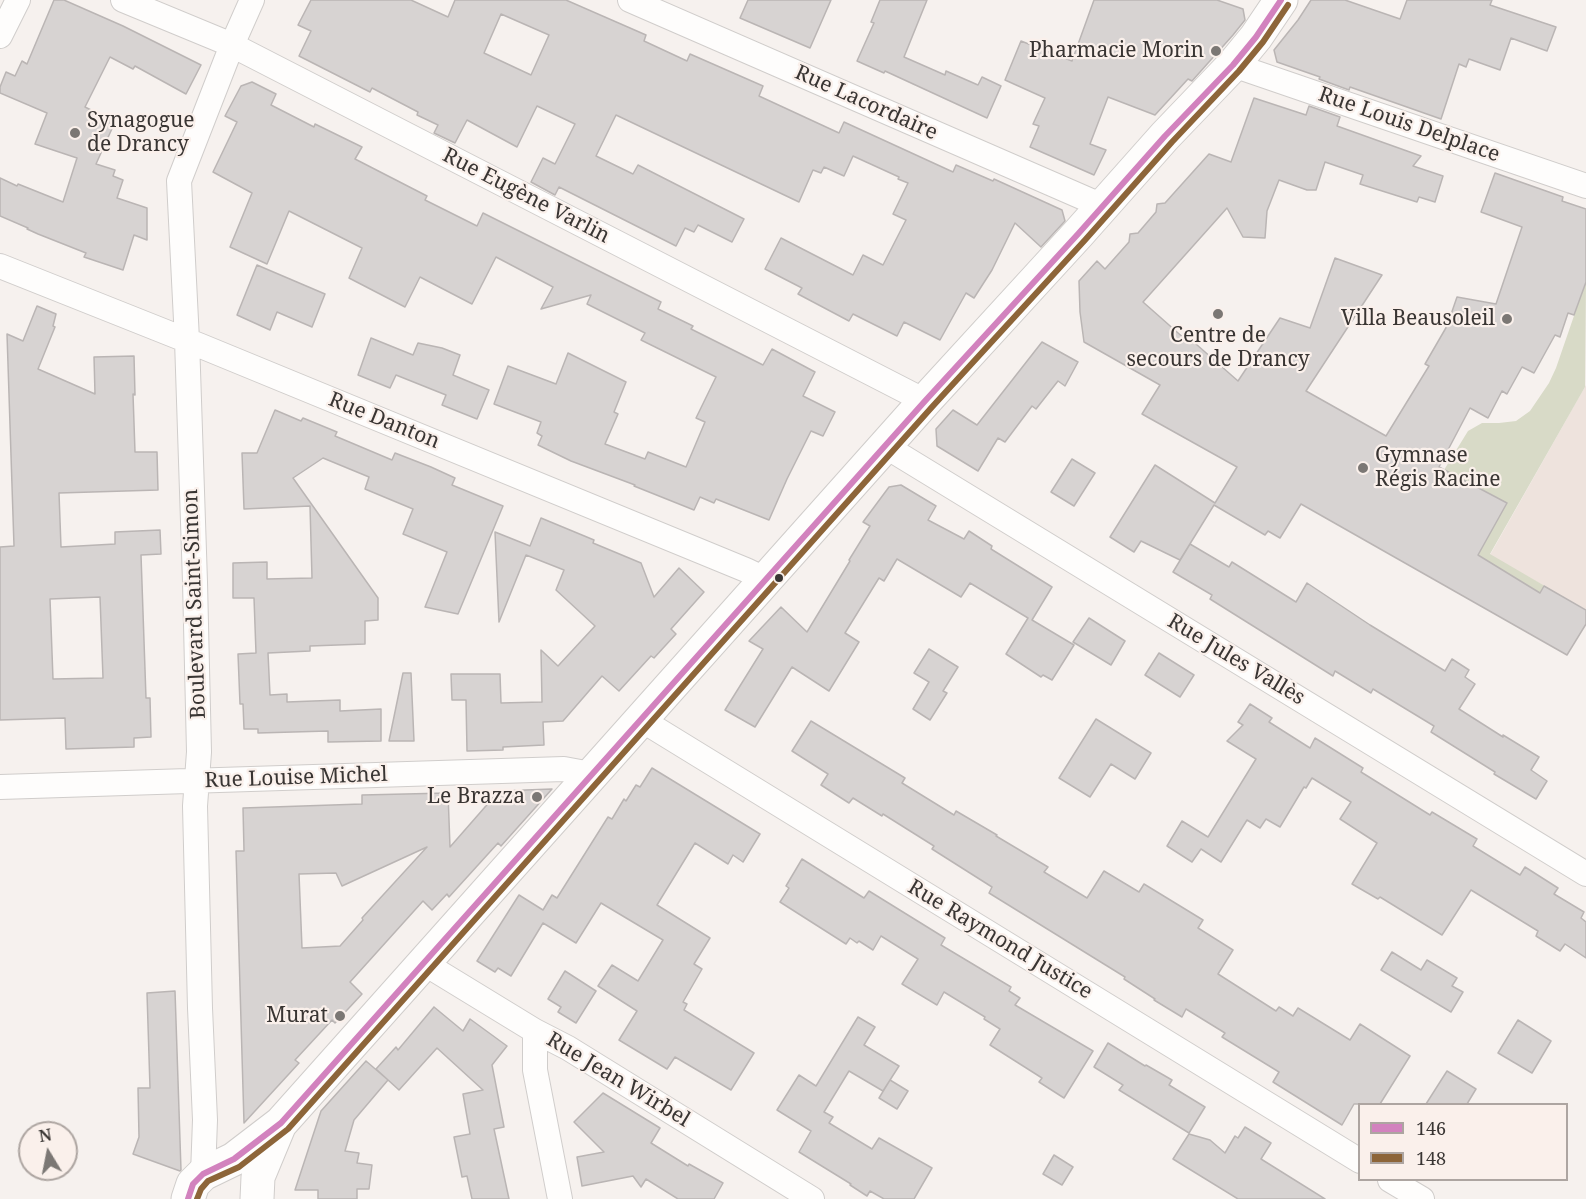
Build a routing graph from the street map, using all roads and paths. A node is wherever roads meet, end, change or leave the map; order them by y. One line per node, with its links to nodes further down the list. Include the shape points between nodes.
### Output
1 (18, 0): 6 (street)
2 (123, 0): 7 (street, Rue Eugène Varlin)
3 (252, 0): 7 (street, Boulevard Saint-Simon)
4 (630, 0): 10 (street, Rue Lacordaire)
5 (1273, 2): 8 (main road, via 1256,37)
6 (0, 36)
7 (232, 45): 12 (street, Boulevard Saint-Simon, via 179,181); 13 (street, Rue Eugène Varlin)
8 (1233, 65): 9 (street, Rue Louis Delplace); 10 (main road)
9 (1586, 186)
10 (1103, 205): 13 (main road)
11 (0, 266): 12 (street, Rue Danton)
12 (187, 340): 15 (street, Rue Danton); 18 (street, Boulevard Saint-Simon, via 199,752)
13 (925, 401): 14 (main road)
14 (885, 446): 15 (main road); 20 (street, Rue Jules Vallès)
15 (767, 580): 16 (main road)
16 (640, 719): 17 (main road); 23 (street, Rue Raymond Justice)
17 (591, 774): 18 (street, Rue Louise Michel, via 564,769); 21 (main road)
18 (196, 781): 19 (street, Rue Louise Michel); 26 (street, Boulevard Saint-Simon, via 205,1120)
19 (0, 787)
20 (1586, 874)
21 (422, 962): 22 (street, Rue Jean Wirbel); 24 (main road, via 280,1123)
22 (535, 1031): 27 (street, via 535,1070); 28 (street, Rue Jean Wirbel, via 579,1054)
23 (1358, 1160)
24 (250, 1178): 26 (main road)
25 (1393, 1181): 29 (street)
26 (195, 1186)
27 (560, 1199)
28 (812, 1199)
29 (1422, 1199)

